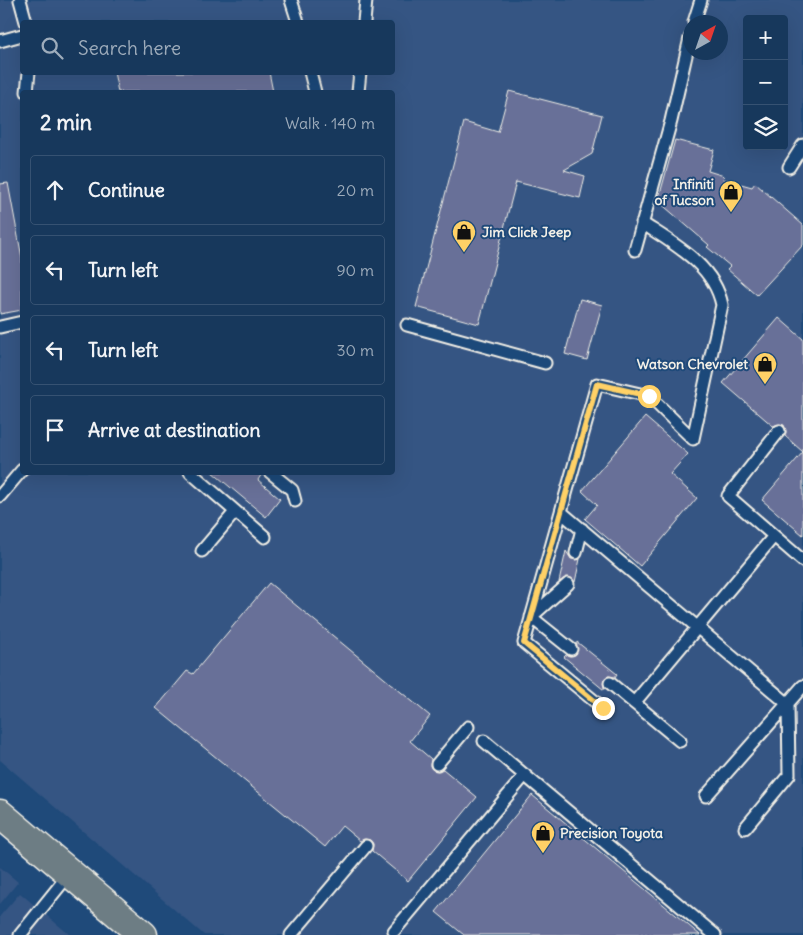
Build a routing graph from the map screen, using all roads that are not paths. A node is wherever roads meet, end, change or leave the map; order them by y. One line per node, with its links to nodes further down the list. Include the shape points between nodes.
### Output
1 (20, 0): 6 (lane)
2 (291, 0): 7 (lane)
3 (366, 0): 8 (lane)
4 (701, 0): 5 (lane)
5 (696, 15)
6 (25, 20)
7 (297, 20)
8 (364, 20)
9 (20, 36): 10 (lane)
10 (0, 41)
11 (684, 60): 20 (lane)
12 (29, 75): 15 (lane)
13 (311, 75): 16 (lane)
14 (360, 75): 17 (lane)
15 (27, 90)
16 (314, 90)
17 (358, 90)
18 (803, 145): 19 (lane)
19 (789, 167)
20 (642, 223): 21 (lane); 33 (lane, via 706,270 720,293 722,305 693,439 649,396 597,384)
21 (635, 250)
22 (20, 322): 24 (lane)
23 (407, 325): 25 (lane)
24 (0, 326)
25 (545, 363)
26 (779, 431): 35 (lane, via 728,496)
27 (20, 472): 30 (lane)
28 (193, 475): 32 (lane)
29 (274, 475): 31 (lane, via 292,490)
30 (0, 496)
31 (295, 501)
32 (235, 512): 36 (lane); 37 (lane)
33 (561, 512): 34 (lane); 41 (lane)
34 (582, 529): 38 (lane); 42 (lane)
35 (774, 536): 39 (lane); 42 (lane)
36 (264, 537)
37 (202, 551)
38 (576, 553)
39 (803, 562)
40 (568, 584): 41 (lane)
41 (531, 617): 43 (lane); 48 (lane, via 524,643)
42 (698, 627): 46 (lane); 47 (lane)
43 (570, 649)
44 (610, 683): 46 (lane)
45 (803, 686): 47 (lane)
46 (634, 703): 51 (lane)
47 (788, 704): 54 (lane); 56 (lane, via 789,775)
48 (603, 708)
49 (468, 727): 52 (lane)
50 (484, 741): 53 (lane)
51 (680, 741)
52 (437, 764)
53 (525, 775): 59 (lane); 63 (lane)
54 (706, 796)
55 (0, 814): 58 (main road)
56 (745, 828)
57 (366, 846): 62 (lane)
58 (70, 873): 60 (lane); 61 (main road)
59 (394, 931)
60 (20, 935)
61 (143, 935)
62 (291, 935)
63 (715, 935)

